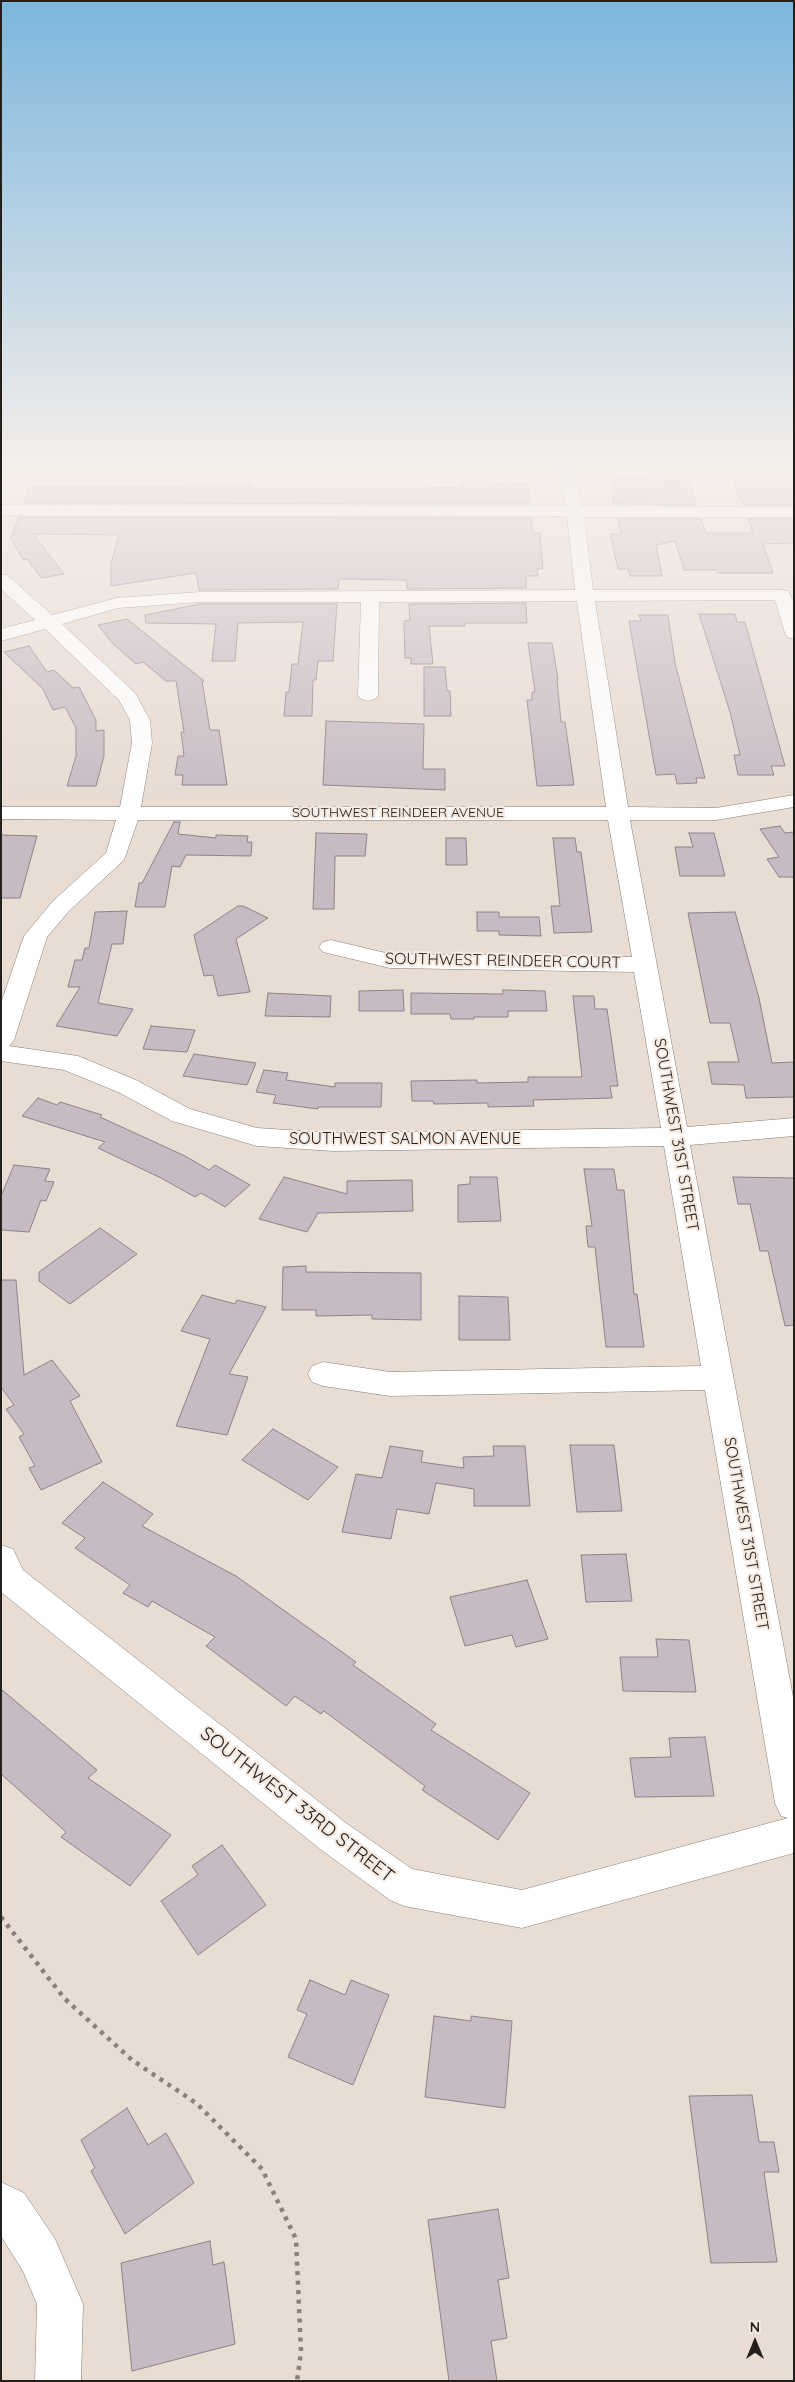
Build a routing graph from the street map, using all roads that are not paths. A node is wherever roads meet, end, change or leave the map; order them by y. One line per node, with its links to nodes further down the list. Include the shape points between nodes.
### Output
1 (583, 578): 3 (street, SOUTHWEST 31ST STREET)
2 (1, 580): 5 (street)
3 (585, 597): 4 (street); 6 (street, via 782,595); 11 (street, SOUTHWEST 31ST STREET)
4 (370, 598): 5 (street, via 191,598 117,604); 8 (street)
5 (48, 621): 7 (street); 12 (street, via 128,697 140,720 142,743)
6 (794, 633)
7 (1, 635)
8 (368, 695)
9 (794, 801): 11 (street, SOUTHWEST REINDEER AVENUE, via 716,814)
10 (1, 813): 12 (street, SOUTHWEST REINDEER AVENUE)
11 (618, 813): 12 (street, SOUTHWEST REINDEER AVENUE); 14 (street, SOUTHWEST 31ST STREET)
12 (128, 814): 15 (street, via 116,855 61,906 36,936)
13 (331, 947): 14 (street, SOUTHWEST REINDEER COURT, via 390,961)
14 (646, 965): 18 (street, SOUTHWEST 31ST STREET)
15 (1, 1040)
16 (1, 1053): 18 (street, SOUTHWEST SALMON AVENUE, via 69,1062 127,1086 181,1115 258,1137 333,1142)
17 (794, 1127): 18 (street, SOUTHWEST SALMON AVENUE)
18 (676, 1137): 20 (street, SOUTHWEST 31ST STREET)
19 (323, 1374): 20 (street, via 390,1384)
20 (719, 1378): 22 (street, SOUTHWEST 31ST STREET)
21 (1, 1559): 23 (street, SOUTHWEST 33RD STREET, via 11,1580 333,1836 404,1887 522,1909)
22 (794, 1803)
23 (794, 1835)
24 (1, 2204): 25 (street, via 9,2208 39,2256 60,2304)
25 (58, 2381)

